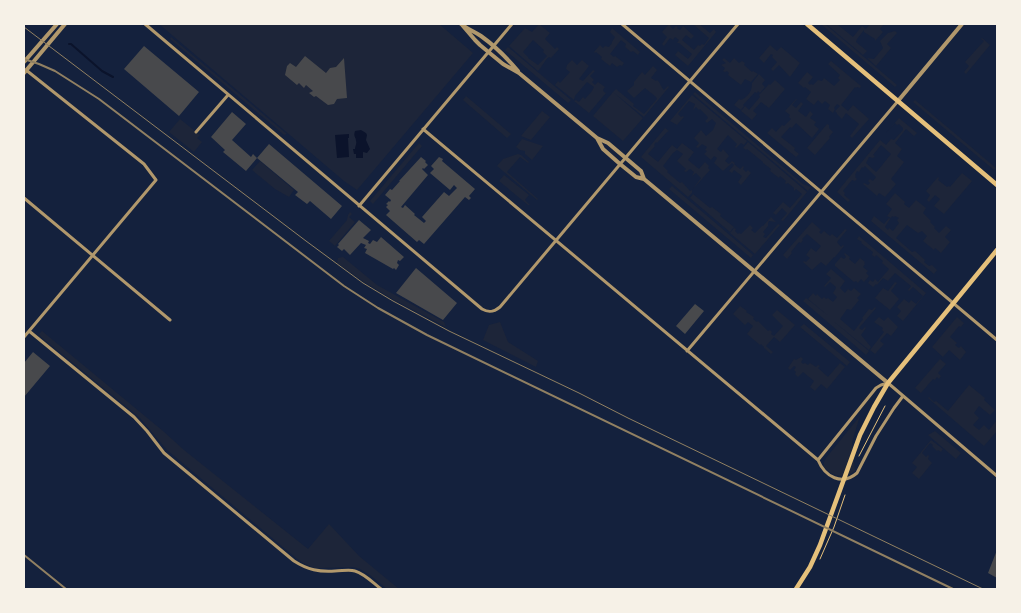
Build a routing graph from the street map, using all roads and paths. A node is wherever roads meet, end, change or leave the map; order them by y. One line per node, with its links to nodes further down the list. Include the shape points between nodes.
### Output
1 (57, 24): 12 (street)
2 (65, 24): 13 (street)
3 (144, 24): 16 (street)
4 (512, 24): 10 (street)
5 (622, 24): 15 (street)
6 (738, 24): 15 (street)
7 (807, 24): 17 (main road)
8 (962, 24): 17 (street)
9 (462, 25): 10 (street); 11 (street)
10 (493, 46): 11 (street); 14 (street)
11 (488, 52): 14 (street); 18 (street)
12 (24, 62)
13 (25, 72): 30 (street, via 144,164 156,180)
14 (519, 73): 20 (street)
15 (690, 81): 21 (street); 25 (street)
16 (228, 94): 19 (street); 27 (street)
17 (898, 101): 24 (main road); 25 (street)
18 (423, 129): 27 (street); 28 (street)
19 (196, 132)
20 (596, 138): 21 (street, via 608,143); 22 (street)
21 (625, 158): 22 (street); 23 (street, via 641,171)
22 (620, 164): 23 (street, via 636,177); 28 (street)
23 (644, 179): 31 (street)
24 (997, 185)
25 (822, 192): 31 (street); 32 (street)
26 (24, 198): 30 (street)
27 (359, 206): 28 (street, via 482,309 491,312 500,307)
28 (556, 240): 37 (street)
29 (997, 250): 32 (main road)
30 (93, 255): 33 (street); 34 (street)
31 (755, 272): 37 (street); 38 (street)
32 (954, 303): 36 (street); 38 (main road)
33 (170, 320)
34 (29, 331): 35 (street); 46 (street, via 134,418 164,453 294,561 314,571 358,572)
35 (24, 337)
36 (997, 340)
37 (687, 351): 42 (street)
38 (888, 383): 39 (street); 42 (street, via 876,388); 47 (main road, via 864,425 820,545)
39 (904, 396): 42 (street, via 879,431 854,476 835,478 824,470); 43 (street)
40 (885, 406): 41 (path)
41 (859, 456)
42 (818, 460)
43 (997, 476)
44 (846, 492): 45 (path)
45 (819, 562)
46 (381, 589)
47 (796, 589)

